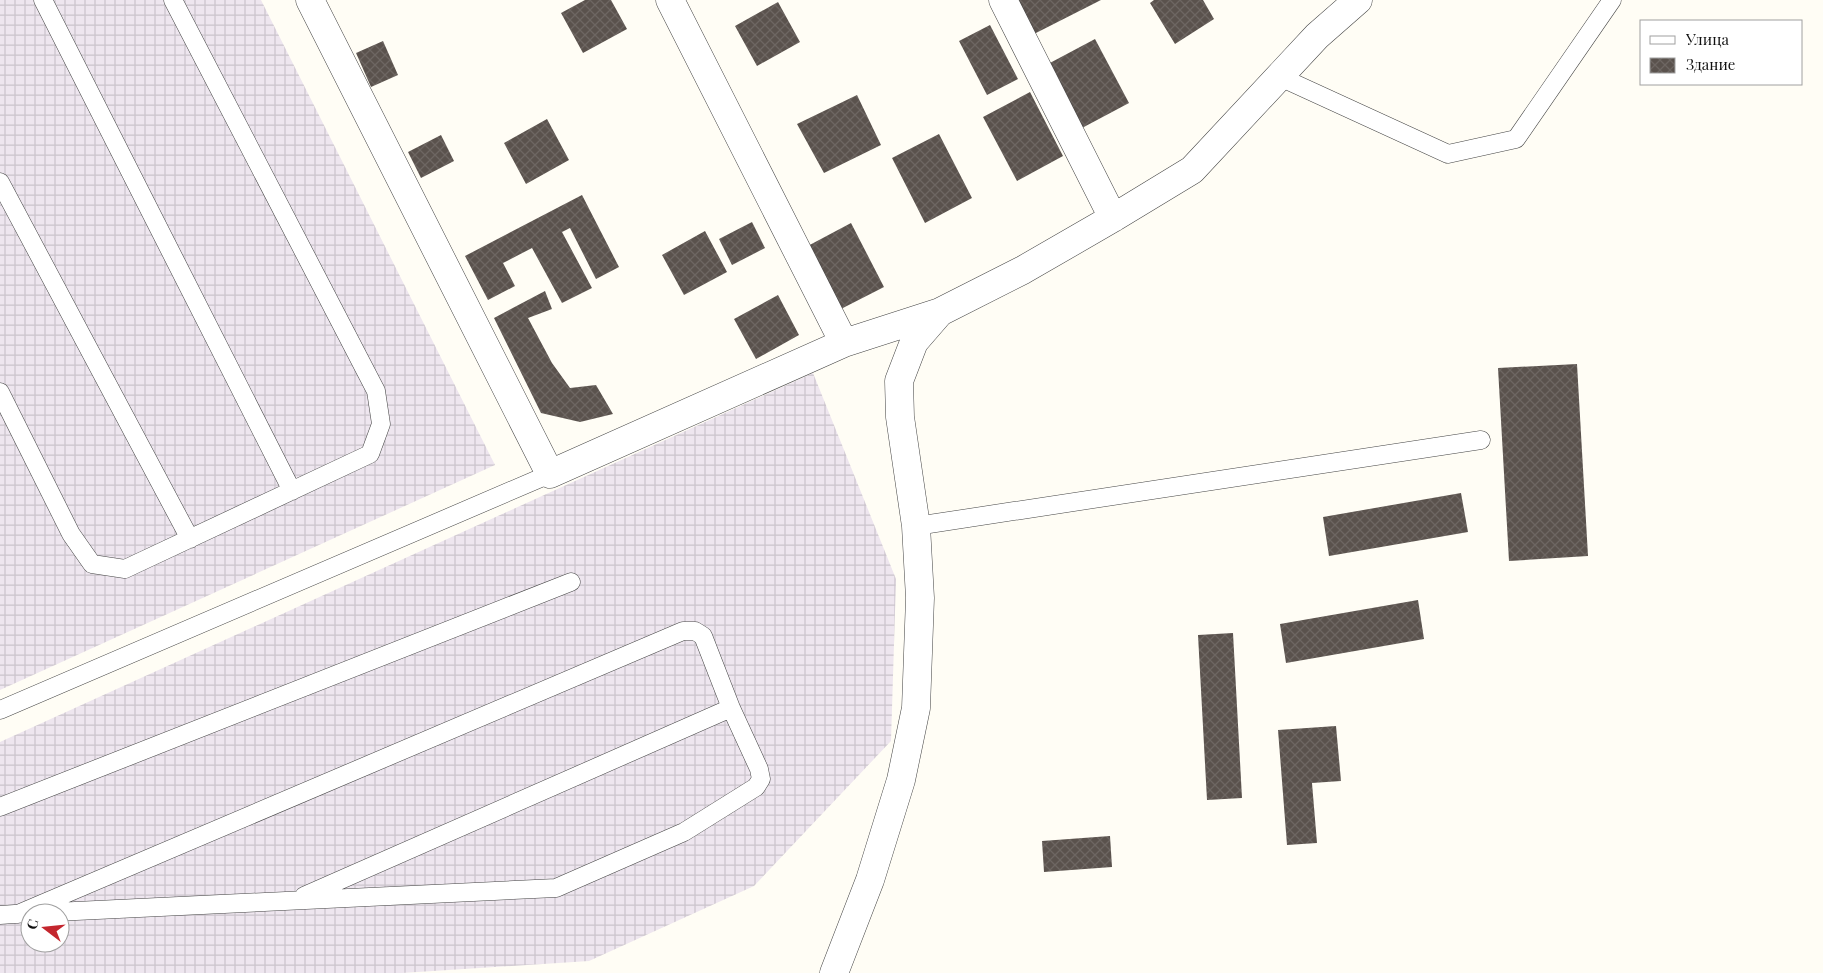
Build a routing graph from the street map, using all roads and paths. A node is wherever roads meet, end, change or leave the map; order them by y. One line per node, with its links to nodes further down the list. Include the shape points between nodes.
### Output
1 (43, 0): 16 (lane)
2 (173, 0): 16 (lane, via 376,391 381,424 370,454)
3 (310, 0): 15 (street)
4 (670, 0): 12 (street)
5 (1003, 0): 10 (street)
6 (1612, 0): 8 (lane, via 1516,139 1448,154)
7 (1348, 3): 8 (street)
8 (1280, 77): 10 (street, via 1192,170)
9 (0, 182): 18 (lane)
10 (1114, 218): 11 (street)
11 (940, 312): 12 (street); 17 (street, via 914,342 899,381 900,417)
12 (844, 343): 15 (street)
13 (0, 392): 18 (lane, via 71,534 92,564 125,570)
14 (1481, 440): 17 (lane)
15 (550, 474): 21 (lane)
16 (292, 491): 18 (lane)
17 (916, 526): 28 (street, via 920,598 916,708 901,780)
18 (190, 539)
19 (571, 582): 22 (lane)
20 (731, 708): 23 (lane); 23 (lane, via 759,769 760,779 756,787 676,836 556,888); 24 (lane, via 703,636 695,631 683,631)
21 (0, 710)
22 (0, 807)
23 (294, 901): 25 (lane)
24 (50, 903)
25 (70, 911)
26 (20, 914): 27 (lane)
27 (0, 915)
28 (834, 973)

